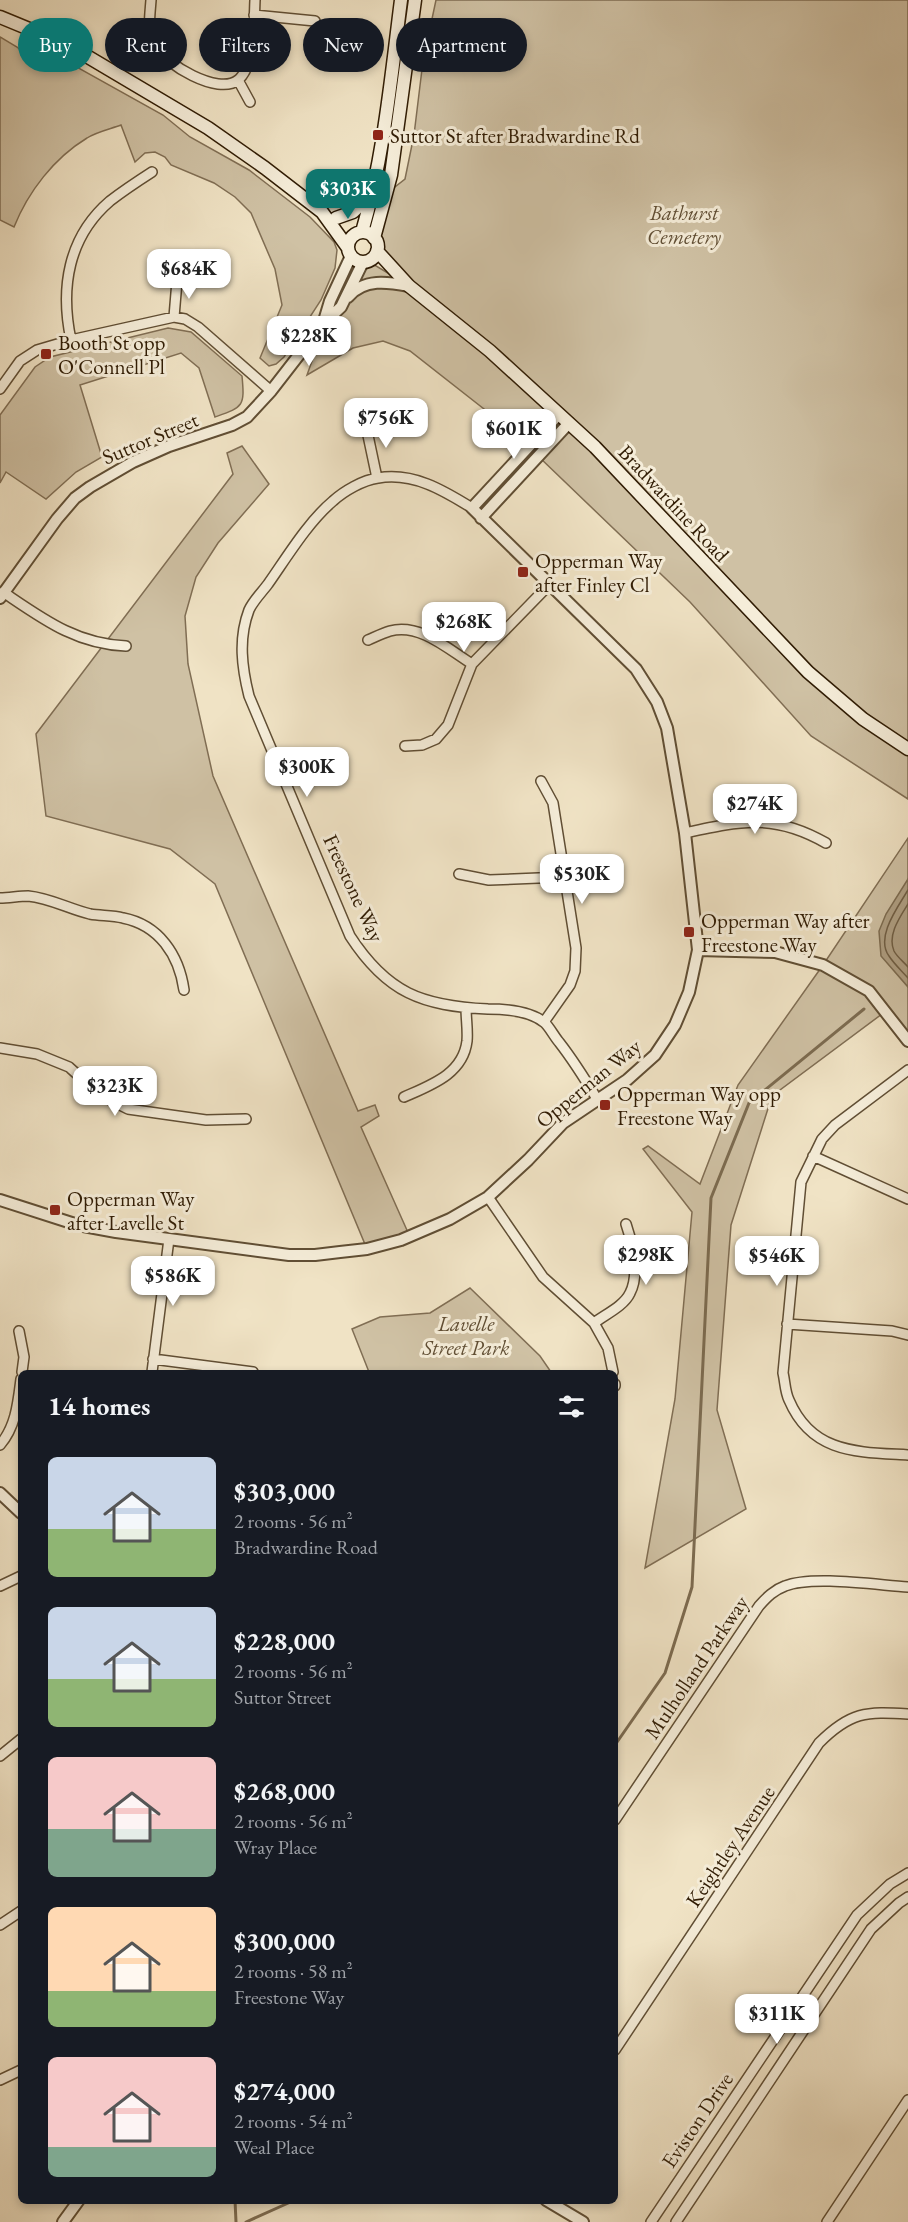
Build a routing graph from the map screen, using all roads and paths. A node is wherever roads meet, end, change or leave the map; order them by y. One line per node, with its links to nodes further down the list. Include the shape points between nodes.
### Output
1 (151, 0): 8 (street, via 149,27 161,53 205,82 223,84)
2 (255, 0): 5 (street)
3 (401, 0): 11 (main road)
4 (415, 0): 15 (main road, via 391,175)
5 (254, 15): 7 (street); 8 (street, via 250,57)
6 (0, 17): 12 (main road, via 68,45 174,106)
7 (303, 20)
8 (238, 80): 9 (street)
9 (250, 102)
10 (152, 172): 24 (street, via 110,202 80,239 70,262 65,290)
11 (374, 191): 13 (main road, via 353,212); 14 (main road)
12 (322, 212): 13 (main road); 17 (main road)
13 (336, 218): 14 (main road)
14 (361, 232): 15 (main road); 17 (main road, via 351,238)
15 (374, 238): 16 (main road)
16 (377, 251): 18 (main road); 20 (main road, Bradwardine Road)
17 (349, 252): 18 (main road, via 356,260); 23 (street, Suttor Street)
18 (365, 261): 20 (main road, Bradwardine Road); 21 (street, Suttor Street)
19 (177, 281): 22 (street)
20 (409, 286): 21 (street, via 372,283 352,292); 27 (main road, Bradwardine Road, via 490,351)
21 (341, 307): 23 (street, Suttor Street)
22 (174, 317): 24 (street); 26 (street, via 198,327)
23 (322, 324): 26 (street, Suttor Street)
24 (71, 340): 25 (street, via 27,355)
25 (0, 389)
26 (271, 391): 34 (street, Suttor Street, via 247,417 133,462 75,498)
27 (559, 414): 28 (main road, Bradwardine Road); 31 (street)
28 (569, 423): 32 (street); 39 (main road, Bradwardine Road, via 808,672 863,719)
29 (366, 426): 30 (street)
30 (377, 478): 31 (street, Freestone Way, via 424,482); 48 (street, Freestone Way, via 333,501 250,609 242,641 243,671 249,696 350,936 362,955 378,973 406,993 433,1003)
31 (472, 508): 32 (street, Freestone Way)
32 (481, 518): 33 (street, Opperman Way)
33 (549, 585): 37 (street); 41 (street, Opperman Way, via 636,669 657,702 667,728)
34 (2, 595): 36 (street, via 90,642)
35 (368, 640): 37 (street, via 406,629 429,636)
36 (126, 646)
37 (472, 664): 38 (street, via 448,725 436,739)
38 (405, 746)
39 (908, 749)
40 (541, 781): 44 (street, via 553,803)
41 (685, 833): 42 (street, via 733,822 766,822 805,831); 46 (street, Opperman Way)
42 (826, 843)
43 (459, 874): 44 (street, via 489,880)
44 (563, 877): 49 (street, via 576,948 575,971)
45 (0, 898): 47 (street, via 28,896 145,925 164,940 181,971)
46 (698, 950): 50 (street, via 775,952 824,965 869,991); 54 (street, Opperman Way, via 689,992 669,1035 655,1055 627,1080)
47 (184, 990)
48 (466, 1008): 49 (street, Freestone Way, via 515,1010); 53 (street, via 467,1042 458,1067 430,1086)
49 (544, 1022): 54 (street)
50 (908, 1041)
51 (0, 1048): 55 (street, via 37,1054 69,1067 100,1095 128,1109 206,1120)
52 (908, 1070): 56 (street, via 835,1125)
53 (404, 1097)
54 (597, 1099): 57 (street, Opperman Way, via 563,1123)
55 (246, 1119)
56 (813, 1156): 58 (street); 63 (street, via 801,1182)
57 (488, 1197): 61 (street, Opperman Way, via 427,1230 367,1249 304,1256); 62 (street, via 543,1277)
58 (908, 1199)
59 (0, 1200): 61 (street, Opperman Way, via 78,1225)
60 (626, 1224): 62 (street, via 634,1248 631,1292)
61 (169, 1239): 66 (street)
62 (594, 1323): 70 (street, via 608,1348)
63 (787, 1324): 65 (street); 73 (street, via 783,1372 788,1399 804,1426 826,1444 854,1451)
64 (19, 1331): 67 (street)
65 (908, 1335)
66 (153, 1359): 68 (street); 69 (street)
67 (22, 1370)
68 (152, 1370)
69 (238, 1370)
70 (613, 1370)
71 (18, 1399): 72 (street, via 9,1434)
72 (0, 1445)
73 (908, 1455)
74 (0, 1493): 75 (street)
75 (18, 1510)
76 (18, 1577): 77 (street)
77 (0, 1586)
78 (908, 1587): 82 (street, Mulholland Parkway, via 807,1580 787,1585 767,1597)
79 (908, 1714): 87 (street, Keightley Avenue, via 877,1712 857,1716 819,1743)
80 (18, 1741): 81 (street)
81 (0, 1756)
82 (618, 1816)
83 (908, 1873): 95 (street, Eviston Drive, via 857,1915)
84 (908, 1897): 96 (street, Eviston Drive, via 871,1929)
85 (18, 1913): 86 (street)
86 (0, 1925)
87 (618, 2045)
88 (18, 2071): 89 (street)
89 (0, 2080)
90 (908, 2100): 97 (street)
91 (76, 2204): 93 (street)
92 (553, 2204): 94 (street)
93 (63, 2222)
94 (583, 2222)
95 (651, 2222)
96 (676, 2222)
97 (826, 2222)

